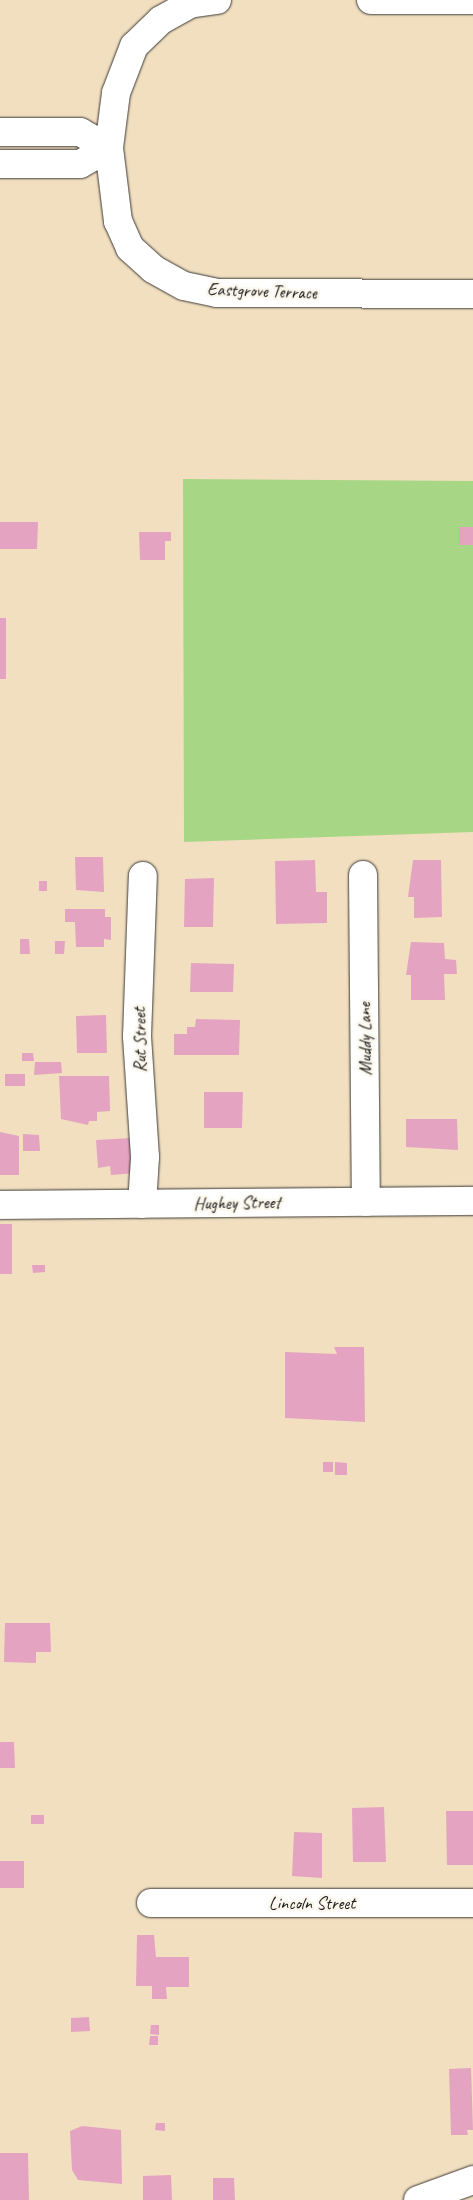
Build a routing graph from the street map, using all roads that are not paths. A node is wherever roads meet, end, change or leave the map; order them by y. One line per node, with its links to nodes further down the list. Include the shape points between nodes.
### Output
1 (217, 0): 5 (street, Eastgrove Terrace, via 190,4 161,20 134,46 116,93)
2 (371, 0): 3 (street)
3 (473, 0)
4 (3, 132): 5 (street, via 80,132); 6 (street)
5 (108, 148): 6 (street, via 80,164); 7 (street, Eastgrove Terrace, via 118,221 130,248 153,269 184,286 217,293)
6 (3, 164)
7 (473, 294)
8 (363, 875): 11 (street, Muddy Lane)
9 (143, 876): 12 (street, Rut Street, via 137,1036 146,1157)
10 (473, 1200): 11 (street, Hughey Street)
11 (366, 1202): 12 (street, Hughey Street)
12 (142, 1204): 13 (street, Hughey Street)
13 (0, 1205)
14 (151, 1902): 15 (street, Lincoln Street)
15 (473, 1902)
16 (473, 2180): 17 (street)
17 (418, 2200)

